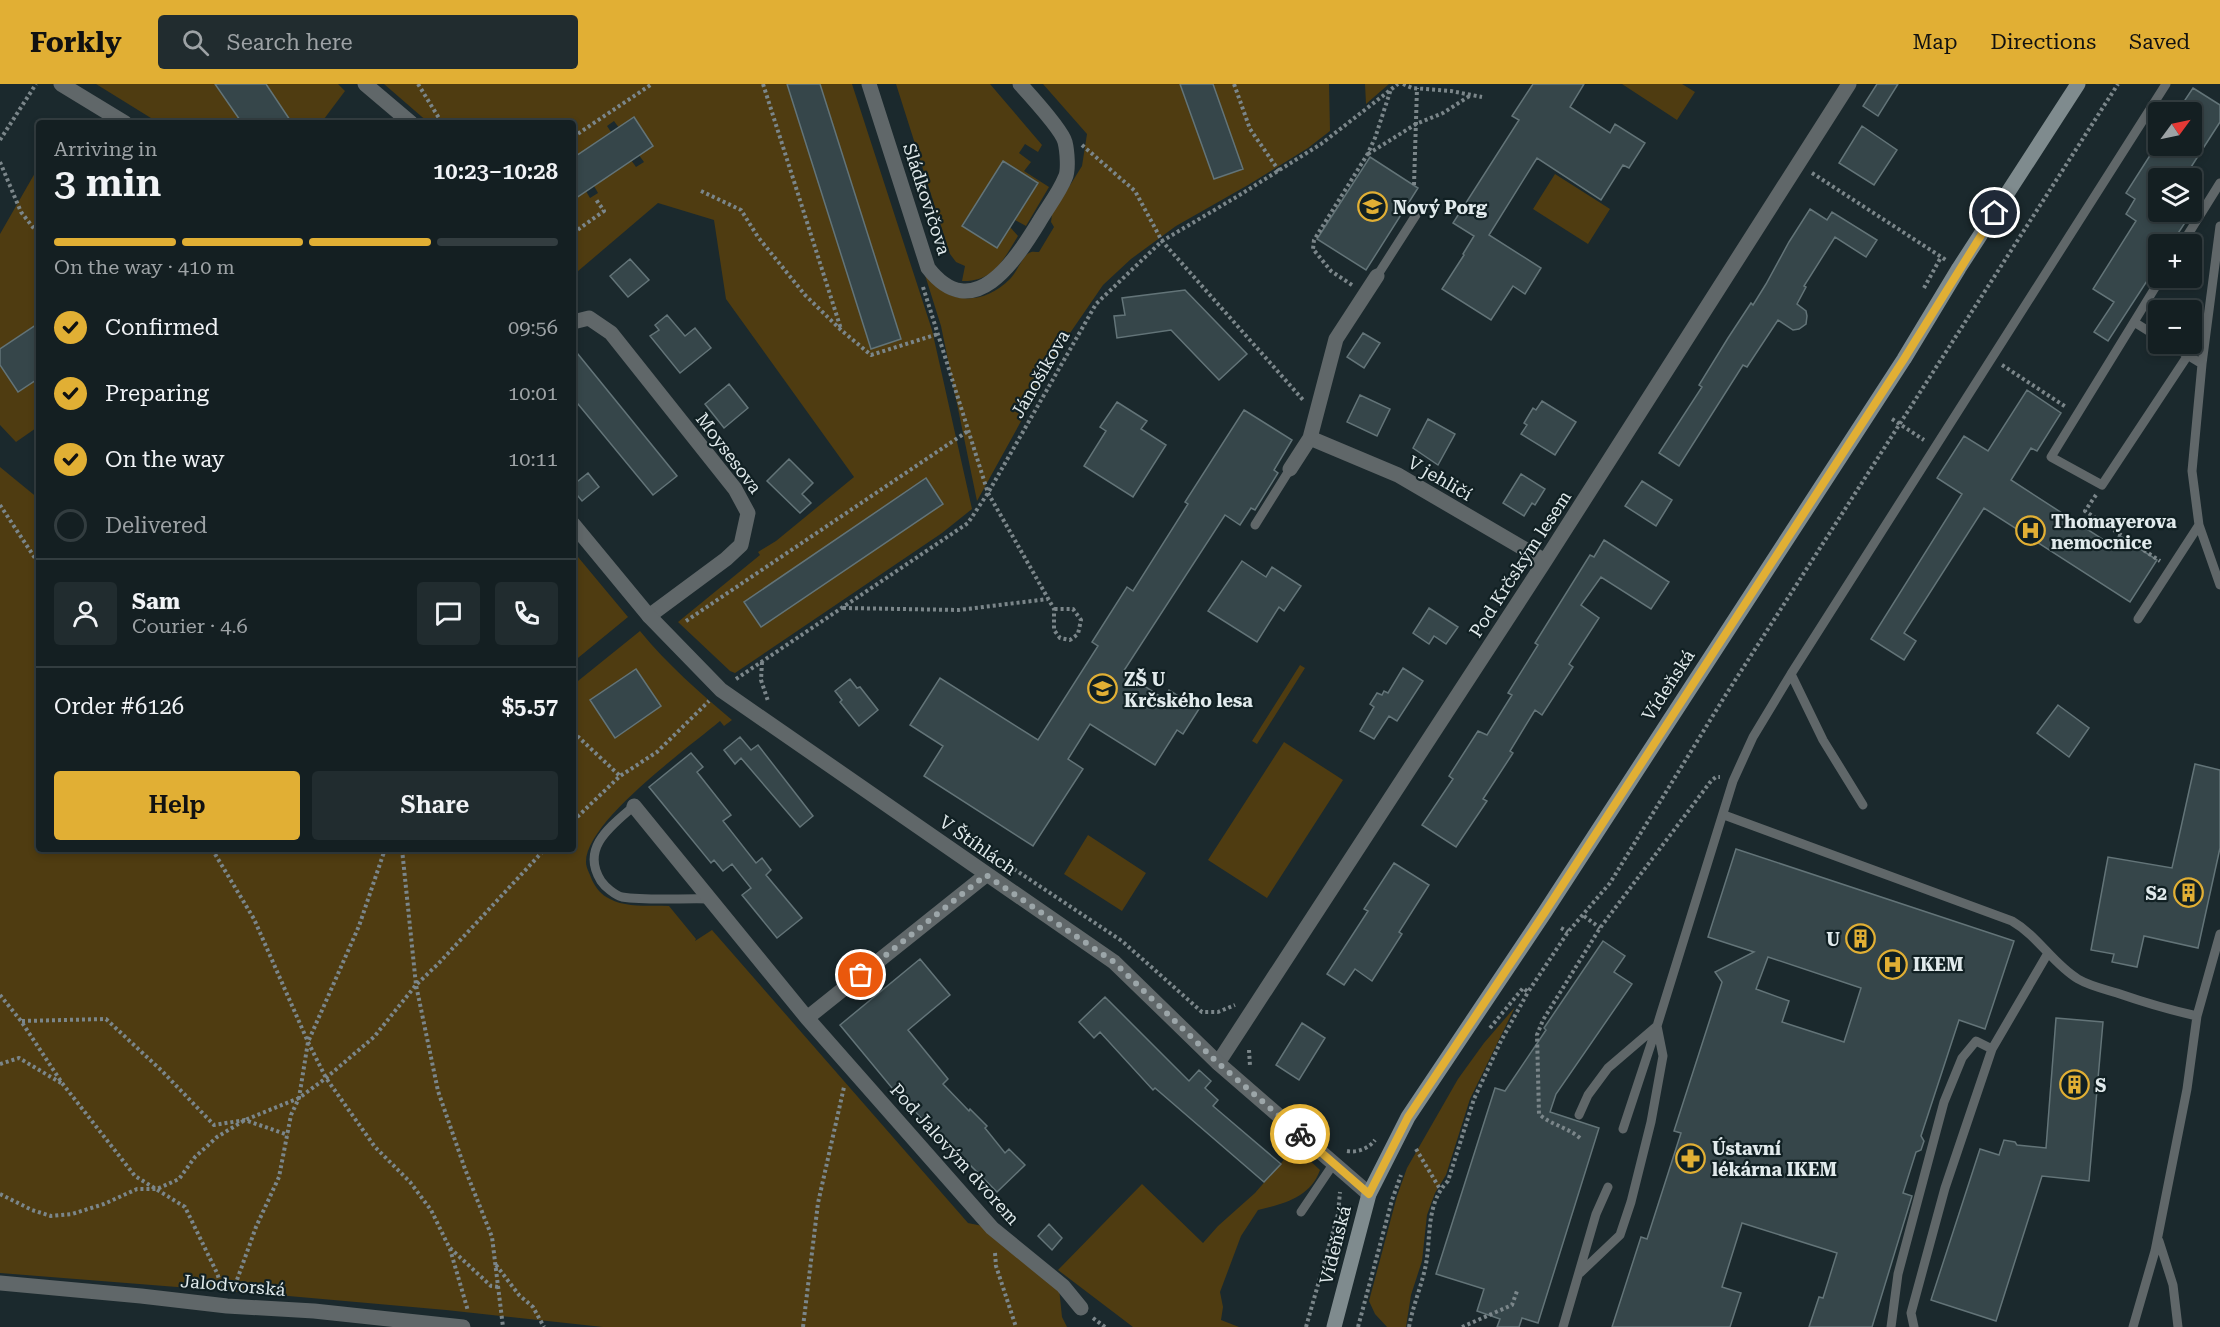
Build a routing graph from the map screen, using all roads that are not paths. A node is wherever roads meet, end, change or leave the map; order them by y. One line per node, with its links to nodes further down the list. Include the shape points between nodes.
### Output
1 (61, 84): 8 (street)
2 (365, 84): 9 (street)
3 (869, 84): 4 (street, Sládkovičova, via 928,268 939,281 961,292 987,286 1003,274 1067,177 1065,141)
4 (1020, 84)
5 (1849, 84): 26 (street, Pod Krčským lesem)
6 (2078, 84): 47 (main road, Vídeňská, via 1904,359 1408,1117)
7 (2166, 84): 30 (lane)
8 (120, 120)
9 (407, 120)
10 (2220, 183): 13 (lane)
11 (1416, 215): 14 (lane)
12 (2220, 226): 20 (lane)
13 (2188, 234)
14 (1377, 276): 21 (street, via 1336,339)
15 (2155, 288): 17 (lane)
16 (576, 321): 28 (street, Moysesova, via 589,318 611,333 735,489 748,513 741,545)
17 (2134, 322): 18 (lane); 19 (lane, via 2051,457 2102,485)
18 (2148, 331)
19 (2188, 355): 20 (lane)
20 (2202, 364): 24 (lane, via 2192,471)
21 (1310, 438): 22 (street); 26 (street, V jehličí, via 1398,475)
22 (1290, 469): 23 (lane)
23 (1254, 525)
24 (2199, 525): 27 (lane); 29 (lane)
25 (576, 528): 28 (street, V Štíhlách)
26 (1545, 561): 42 (street, Pod Krčským lesem)
27 (2220, 585)
28 (648, 616): 34 (street, V Štíhlách, via 718,692)
29 (2138, 619)
30 (1791, 674): 31 (lane, via 1823,740); 33 (lane, via 1749,744)
31 (1863, 805)
32 (634, 806): 35 (street, Pod Jalovým dvorem); 35 (lane, via 609,828 595,849 594,870 603,884 620,897)
33 (1724, 815): 37 (lane, via 2012,921 2023,927); 40 (lane)
34 (986, 875): 39 (street); 42 (street, V Štíhlách, via 1114,962)
35 (710, 899): 39 (street, Pod Jalovým dvorem)
36 (2220, 934): 38 (lane)
37 (2048, 954): 38 (lane, via 2070,974 2090,985); 41 (lane)
38 (2197, 1016): 49 (lane)
39 (807, 1018): 52 (street, Pod Jalovým dvorem, via 992,1228 1063,1286)
40 (1657, 1026): 43 (lane, via 1608,1068); 44 (lane); 50 (lane, via 1663,1056 1631,1202 1620,1235)
41 (1992, 1049): 56 (lane, via 1976,1041 1962,1058 1944,1102 1898,1274); 57 (lane, via 1945,1188 1911,1313)
42 (1218, 1063): 45 (street, V Štíhlách)
43 (1579, 1114)
44 (1623, 1130)
45 (1338, 1167): 47 (street, V Štíhlách); 48 (lane)
46 (1608, 1187): 50 (lane, via 1596,1214)
47 (1369, 1194): 54 (main road, Vídeňská)
48 (1300, 1212)
49 (2158, 1239): 58 (lane); 59 (lane, via 2173,1285)
50 (1580, 1273): 55 (lane)
51 (0, 1283): 53 (street, Jalodvorská, via 227,1306)
52 (1081, 1308)
53 (466, 1321)
54 (1334, 1327)
55 (1563, 1327)
56 (1891, 1327)
57 (1914, 1327)
58 (2133, 1327)
59 (2178, 1327)

